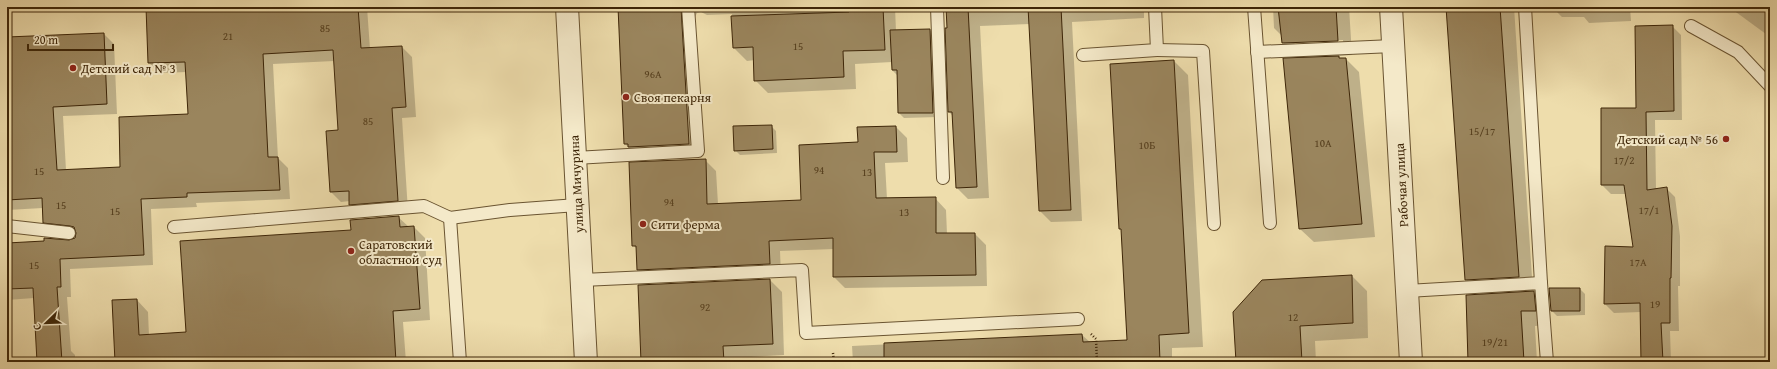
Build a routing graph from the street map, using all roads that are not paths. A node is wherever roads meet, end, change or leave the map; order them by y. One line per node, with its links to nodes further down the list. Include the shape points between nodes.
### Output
1 (567, 7): 14 (street, улица Мичурина)
2 (688, 7): 14 (lane, via 698,151)
3 (937, 7): 15 (lane)
4 (1155, 7): 10 (lane)
5 (1254, 7): 11 (lane)
6 (1391, 7): 9 (street, Рабочая улица)
7 (1525, 7): 24 (lane)
8 (1691, 26): 13 (lane, via 1738,52)
9 (1393, 46): 11 (lane); 25 (street, Рабочая улица)
10 (1157, 50): 12 (lane); 19 (lane, via 1203,50)
11 (1257, 52): 18 (lane)
12 (1083, 55)
13 (1770, 86)
14 (575, 158): 16 (street, улица Мичурина)
15 (943, 178)
16 (577, 205): 17 (lane); 23 (street, улица Мичурина)
17 (450, 218): 21 (lane, via 424,206); 27 (lane)
18 (1270, 223)
19 (1214, 224)
20 (7, 226): 22 (lane)
21 (174, 228)
22 (69, 233)
23 (582, 280): 26 (lane, via 802,270 806,333); 28 (street, улица Мичурина)
24 (1542, 282): 25 (lane); 30 (lane)
25 (1407, 290): 29 (street, Рабочая улица)
26 (1078, 319)
27 (460, 362)
28 (586, 362)
29 (1411, 362)
30 (1547, 362)

